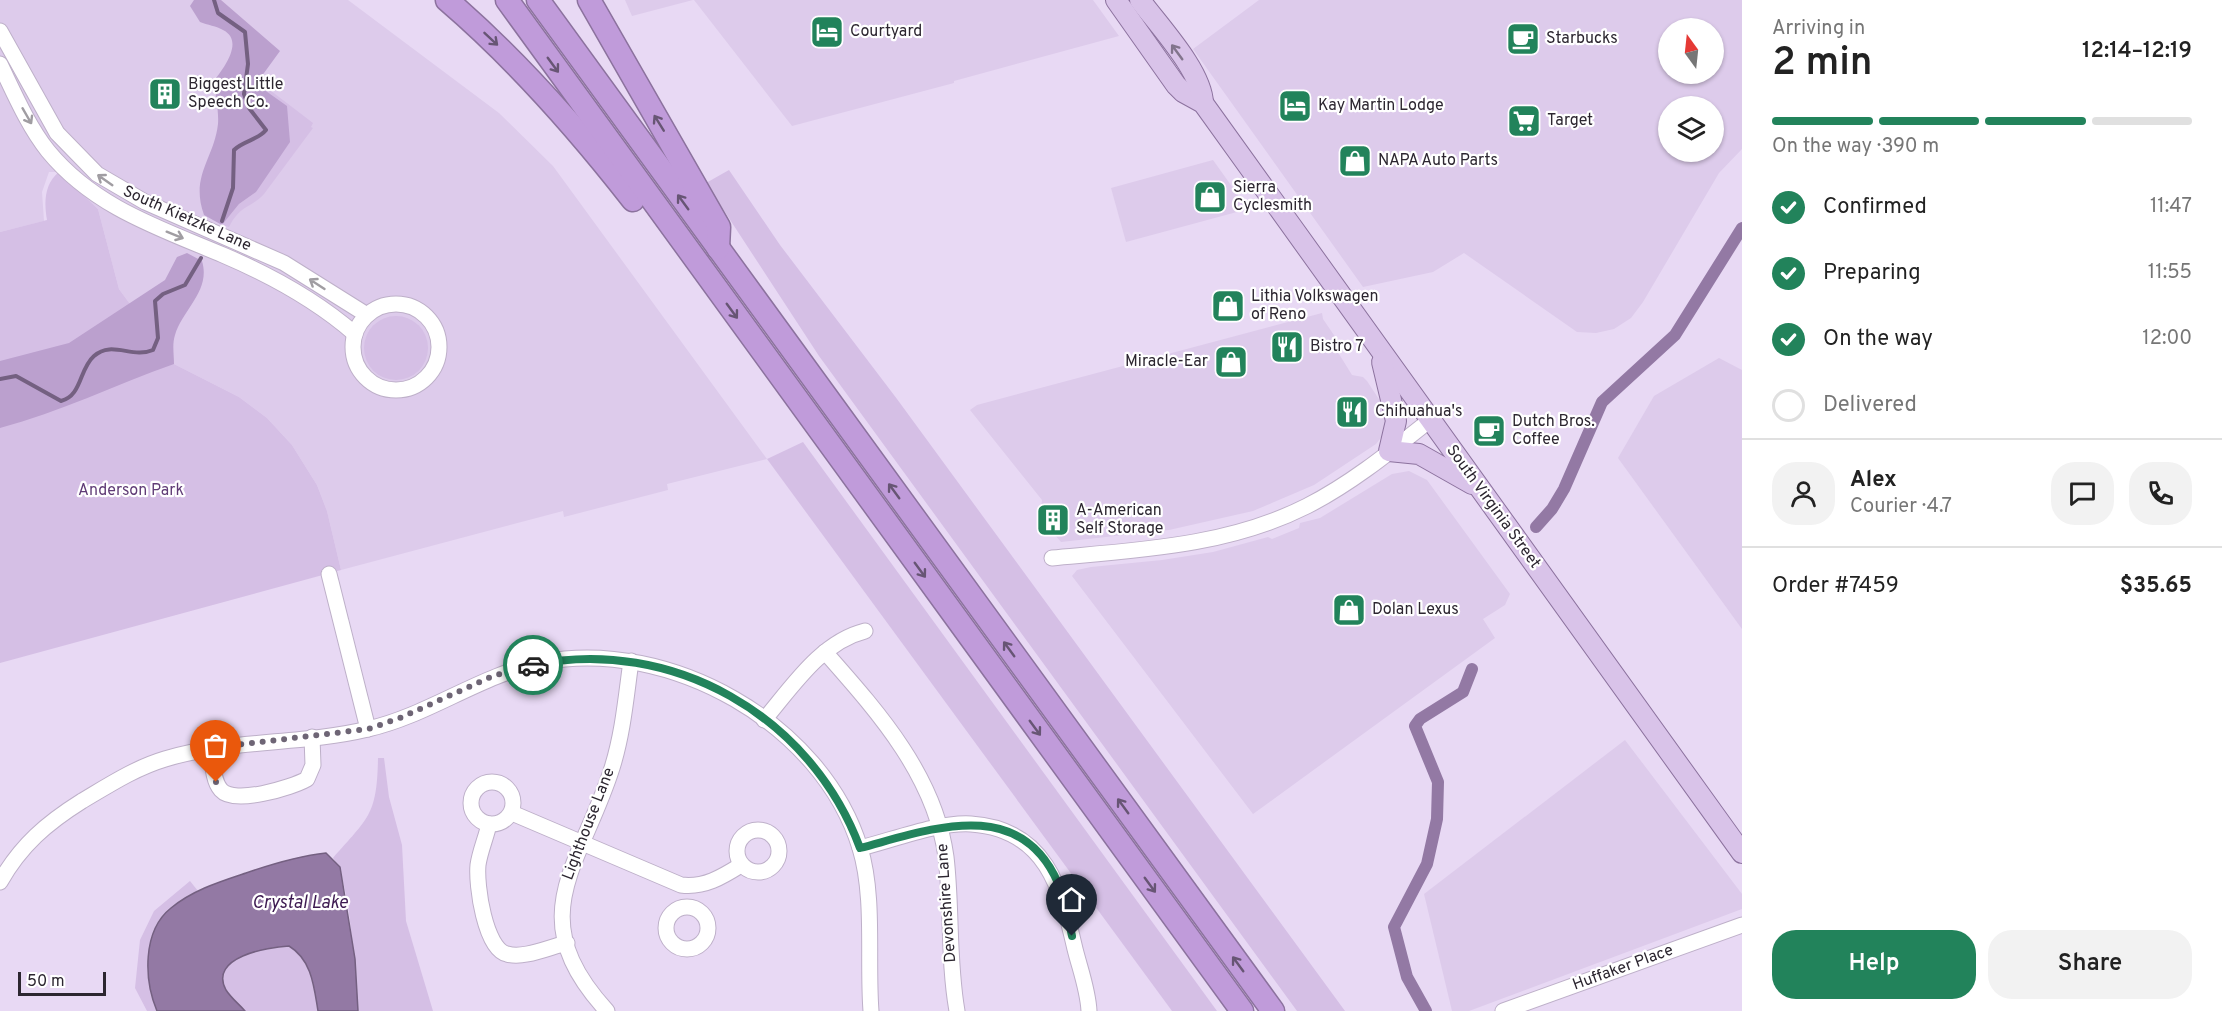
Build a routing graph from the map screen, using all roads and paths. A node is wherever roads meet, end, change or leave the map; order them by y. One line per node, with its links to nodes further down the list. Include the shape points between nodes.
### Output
1 (447, 0): 11 (highway, one-way to 11, via 549,97 655,229)
2 (507, 0): 11 (highway, one-way to 11)
3 (538, 0): 10 (highway, one-way to 3)
4 (589, 0): 10 (highway, one-way to 4, via 719,227)
5 (1116, 0): 9 (main road, South Virginia Street, via 1176,85)
6 (1140, 0): 9 (main road, South Virginia Street, one-way to 6, via 1193,74)
7 (0, 31): 12 (street, South Kietzke Lane, one-way to 7, via 284,263 145,202 97,174 57,133)
8 (0, 64): 13 (street, South Kietzke Lane, one-way to 13, via 48,150 99,198 137,219 273,279)
9 (1203, 103): 14 (main road, South Virginia Street)
10 (718, 249): 44 (highway, one-way to 10)
11 (697, 263): 43 (highway, one-way to 43)
12 (367, 315): 13 (street); 13 (street, via 386,305 404,304 425,314 439,338 438,361 432,373 412,388 396,391 369,382 354,360)
13 (355, 333)
14 (1379, 350): 15 (main road, South Virginia Street); 16 (main road, via 1396,421)
15 (1431, 420): 16 (street); 17 (main road, South Virginia Street)
16 (1389, 451): 17 (main road, via 1409,451 1429,458); 18 (street, via 1305,507 1240,532 1172,546)
17 (1481, 490): 32 (main road, South Virginia Street)
18 (1052, 558)
19 (328, 574): 24 (street)
20 (865, 631): 21 (street)
21 (825, 652): 23 (street); 29 (street, Devonshire Lane, via 919,772)
22 (631, 661): 23 (street, via 662,667 713,687); 24 (street, via 571,659 518,668); 30 (street, Lighthouse Lane, via 616,752)
23 (764, 720): 31 (street, via 817,768 842,807)
24 (368, 729): 25 (street)
25 (312, 736): 26 (street); 26 (street, via 314,765 307,778 245,796 227,796 220,789)
26 (211, 748): 34 (street, via 143,767 57,816 23,846)
27 (512, 813): 28 (street, via 499,824); 28 (street, via 513,796 508,789 494,782 485,783 478,787 471,802 476,818); 30 (street)
28 (489, 824): 38 (street, via 478,868 487,927 494,945 512,955)
29 (940, 827): 31 (street); 41 (street, Devonshire Lane, via 946,857); 42 (street, via 970,824 997,829 1027,844 1049,867 1063,897)
30 (581, 843): 35 (street, via 668,881); 38 (street, Lighthouse Lane, via 564,890 562,909)
31 (860, 848): 40 (street, via 866,889)
32 (1742, 853)
33 (741, 865): 35 (street, via 712,882)
34 (0, 882)
35 (689, 886): 36 (street)
36 (688, 907)
37 (1742, 925): 45 (street, Huffaker Place)
38 (567, 943): 39 (street, Lighthouse Lane, via 580,976)
39 (607, 1011)
40 (871, 1011)
41 (957, 1011)
42 (1089, 1011)
43 (1242, 1011)
44 (1273, 1011)
45 (1503, 1011)

